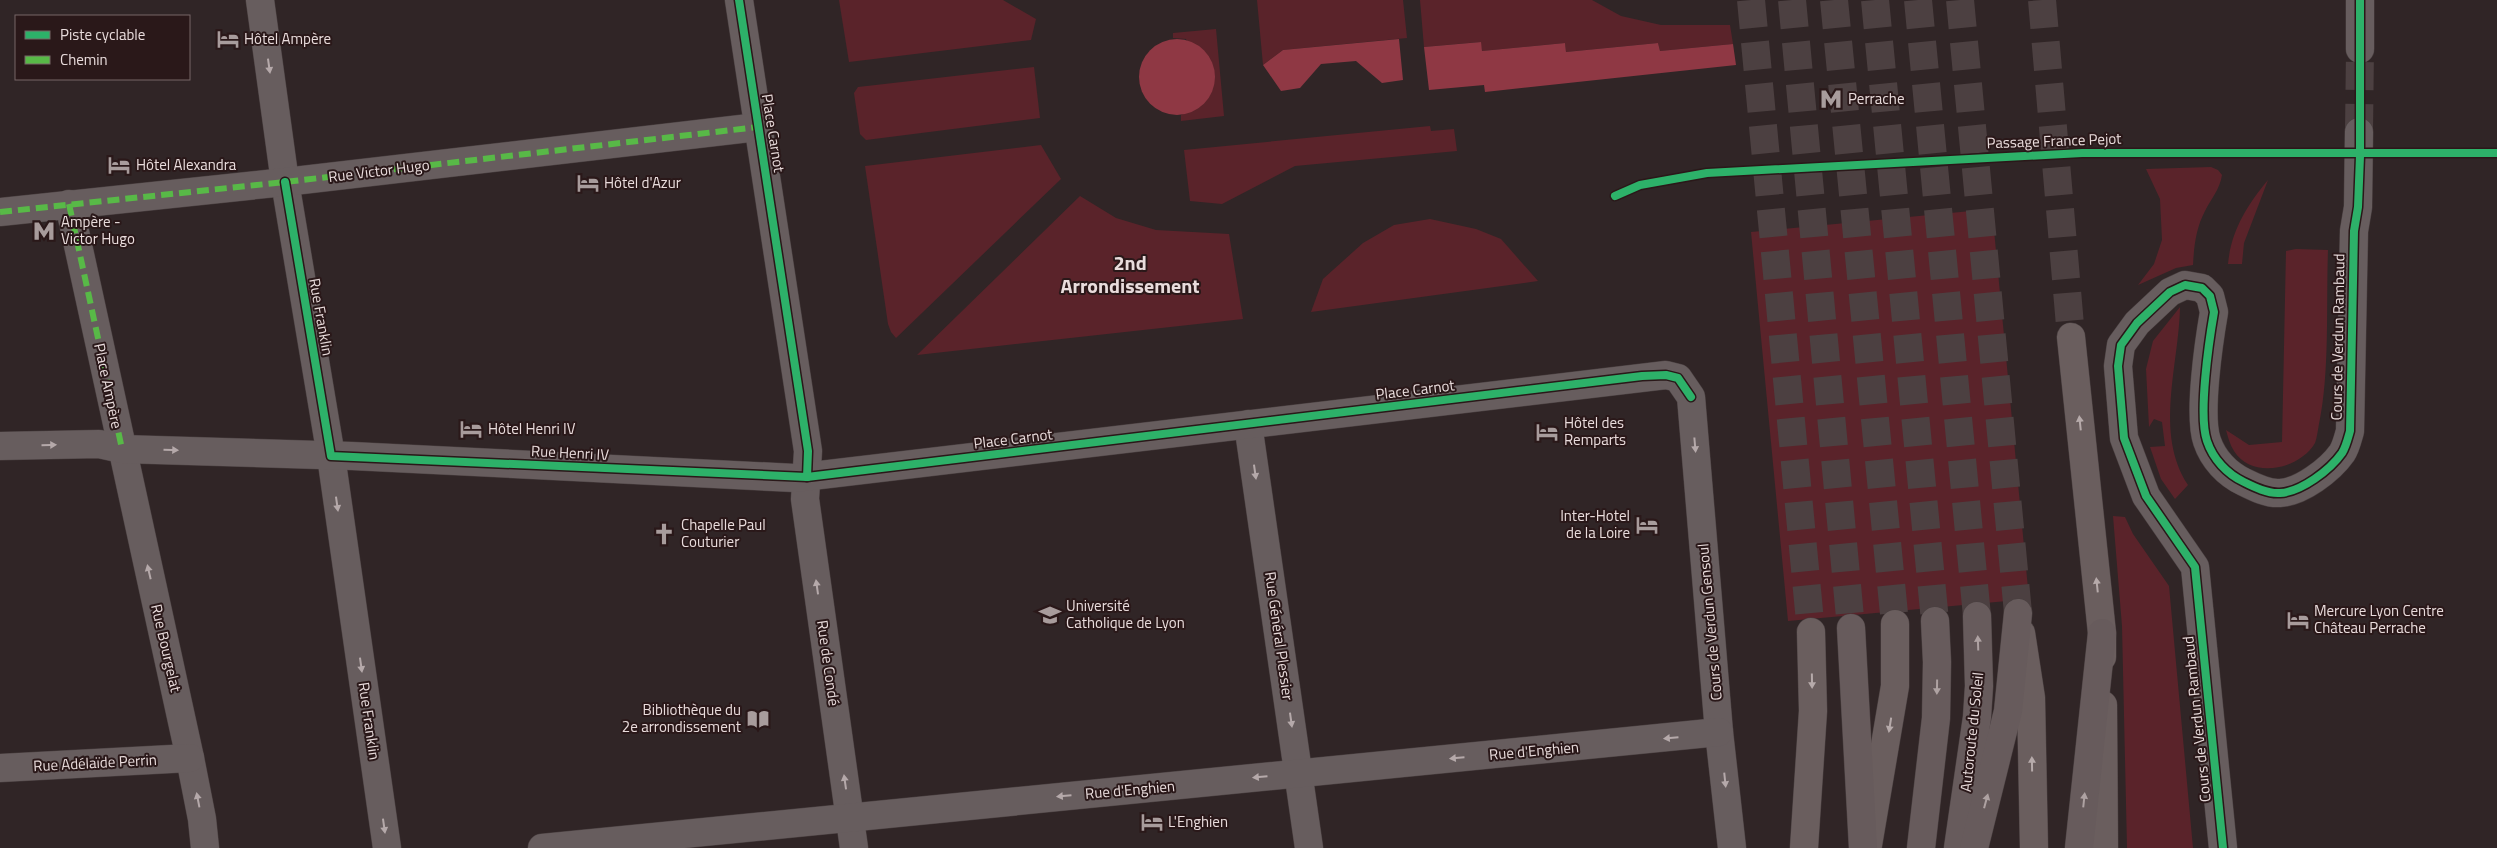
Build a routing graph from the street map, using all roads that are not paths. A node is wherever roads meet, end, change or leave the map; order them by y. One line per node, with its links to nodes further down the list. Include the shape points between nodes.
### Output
1 (260, 0): 7 (street, Rue Franklin, one-way to 7)
2 (739, 0): 5 (street, Place Carnot)
3 (2360, 0): 4 (street)
4 (2360, 49)
5 (758, 127): 7 (street, Rue Victor Hugo); 16 (street, Place Carnot, via 808,451)
6 (2359, 132): 45 (street, Cours de Verdun Rambaud, via 2350,432 2343,451 2330,467 2306,484 2280,493 2258,489 2237,479 2218,462 2207,440 2203,417 2214,312 2210,296 2202,288 2185,285 2170,292 2121,344 2118,366 2124,438 2146,496 2195,568)
7 (285, 182): 8 (street, Rue Victor Hugo); 15 (street, Rue Franklin)
8 (68, 204): 9 (street, Rue Victor Hugo); 14 (street, Place Ampère)
9 (0, 212)
10 (2071, 337): 23 (main road, one-way to 10)
11 (1691, 397): 12 (street, Place Carnot, via 1678,378 1642,376); 24 (street, Cours de Verdun Gensoul, one-way to 24)
12 (1248, 424): 16 (street, Place Carnot); 27 (street, Rue Général Plessier, one-way to 27)
13 (0, 446): 14 (street, Place Ampère, one-way to 14, via 99,444)
14 (122, 449): 15 (street, Rue Henri IV, one-way to 15); 25 (street, Rue Bourgelat, one-way to 14)
15 (330, 456): 16 (street, Rue Henri IV); 31 (street, Rue Franklin, one-way to 31)
16 (807, 477): 28 (street, Rue de Condé, one-way to 16, via 804,499)
17 (2018, 614): 41 (highway, one-way to 17, via 2008,711); 42 (main road, one-way to 17, via 2031,698)
18 (1977, 616): 40 (highway, Autoroute du Soleil, one-way to 18, via 1979,686)
19 (1935, 620): 39 (highway, one-way to 39, via 1936,718)
20 (1895, 624): 38 (main road, one-way to 38, via 1895,686)
21 (1851, 628): 37 (highway)
22 (1811, 632): 36 (main road, one-way to 36, via 1813,711)
23 (2102, 633): 43 (highway, one-way to 23); 44 (main road)
24 (1719, 732): 27 (street, Rue d'Enghien, one-way to 27); 35 (street, Cours de Verdun Gensoul, one-way to 35)
25 (190, 758): 26 (street, Rue Adélaïde Perrin); 30 (street, Rue Bourgelat, one-way to 25)
26 (0, 768)
27 (1300, 773): 28 (street, Rue d'Enghien, one-way to 28); 34 (street, Rue Général Plessier)
28 (850, 817): 29 (street, Rue d'Enghien); 33 (street, Rue de Condé)
29 (616, 845): 32 (street, Rue d'Enghien)
30 (204, 848)
31 (387, 848)
32 (542, 848)
33 (854, 848)
34 (1310, 848)
35 (1732, 848)
36 (1804, 848)
37 (1863, 848)
38 (1867, 848)
39 (1921, 848)
40 (1958, 848)
41 (1974, 848)
42 (2034, 848)
43 (2079, 848)
44 (2104, 848)
45 (2223, 848)

